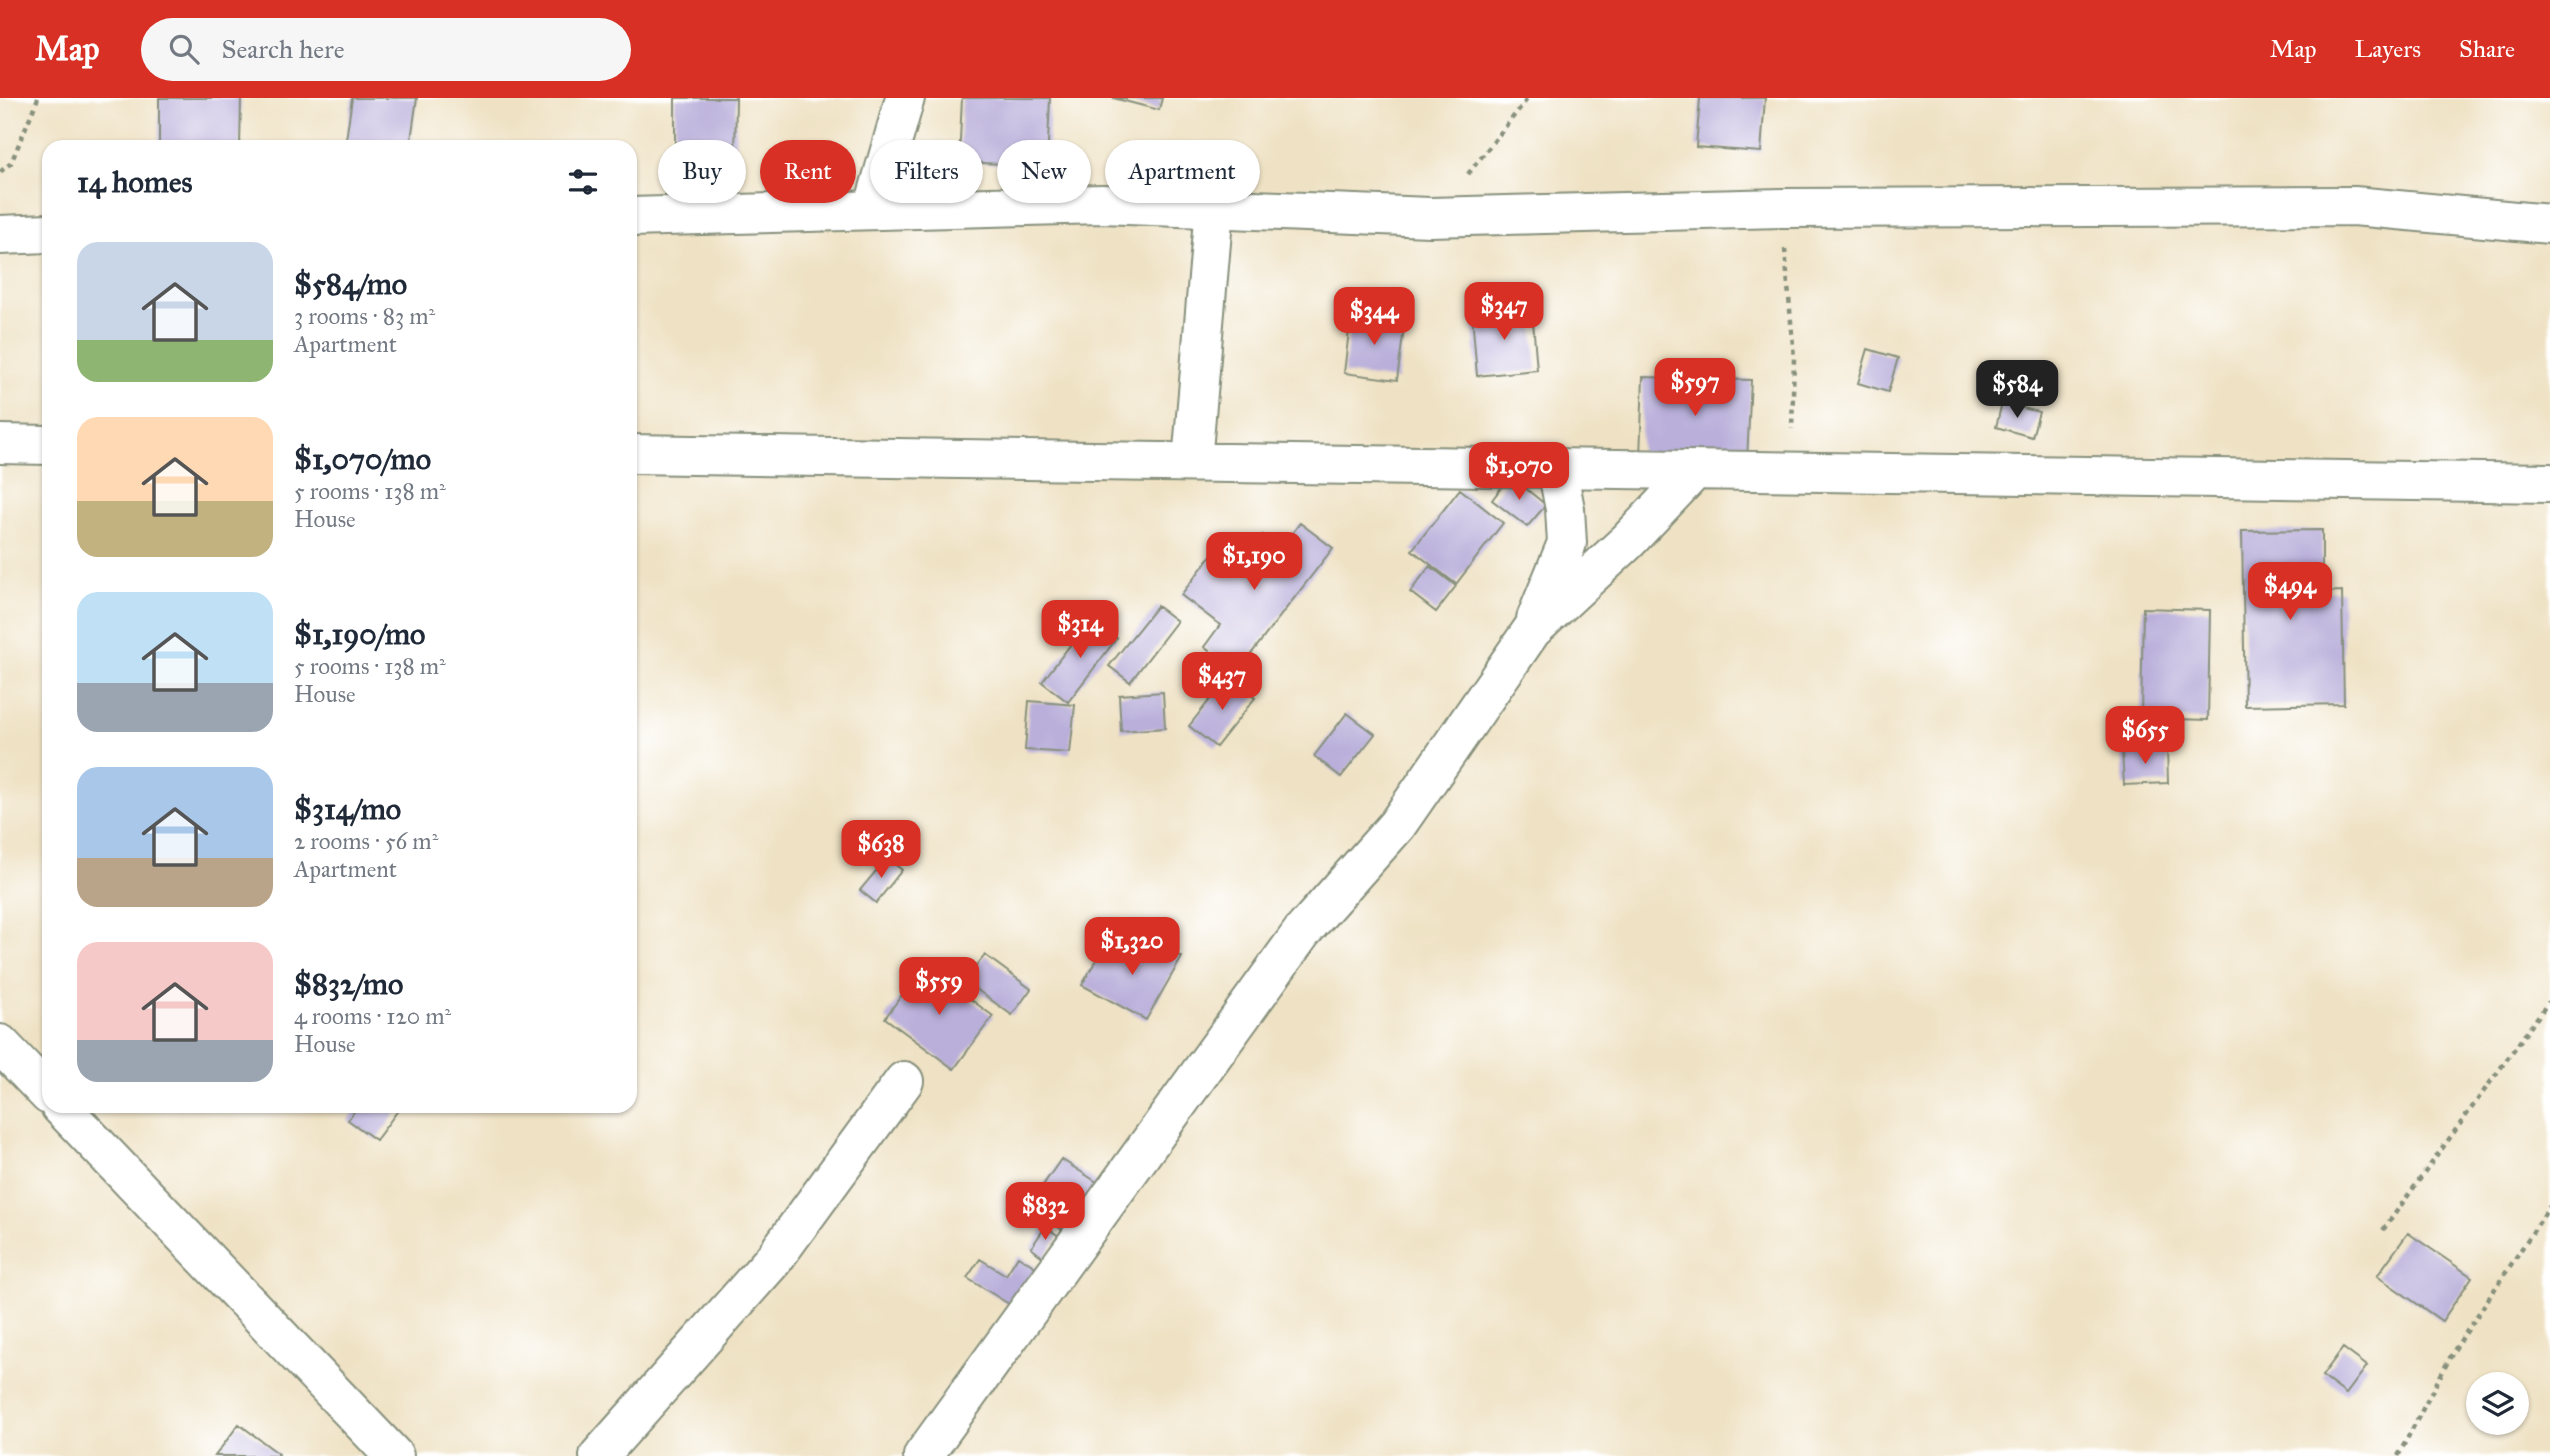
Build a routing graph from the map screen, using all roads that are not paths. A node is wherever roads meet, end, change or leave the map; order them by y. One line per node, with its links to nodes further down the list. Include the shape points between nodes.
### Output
1 (905, 98): 3 (street)
2 (1214, 208): 3 (street, via 1102,204); 5 (street, via 1430,217 1782,208 2354,206); 11 (street)
3 (873, 210): 4 (street)
4 (637, 217)
5 (2550, 224)
6 (42, 233): 7 (street)
7 (0, 235)
8 (0, 444): 9 (street)
9 (42, 445)
10 (637, 454): 11 (street)
11 (1192, 462): 12 (street)
12 (1557, 468): 13 (street); 15 (street, via 1567,543)
13 (1695, 470): 14 (street); 15 (street, via 1628,541)
14 (2550, 483)
15 (1532, 630): 22 (street, via 1397,825 1302,932)
16 (0, 1044): 18 (street)
17 (904, 1082): 21 (street, via 773,1259)
18 (42, 1088)
19 (67, 1113): 20 (street)
20 (394, 1456)
21 (599, 1456)
22 (923, 1456)

